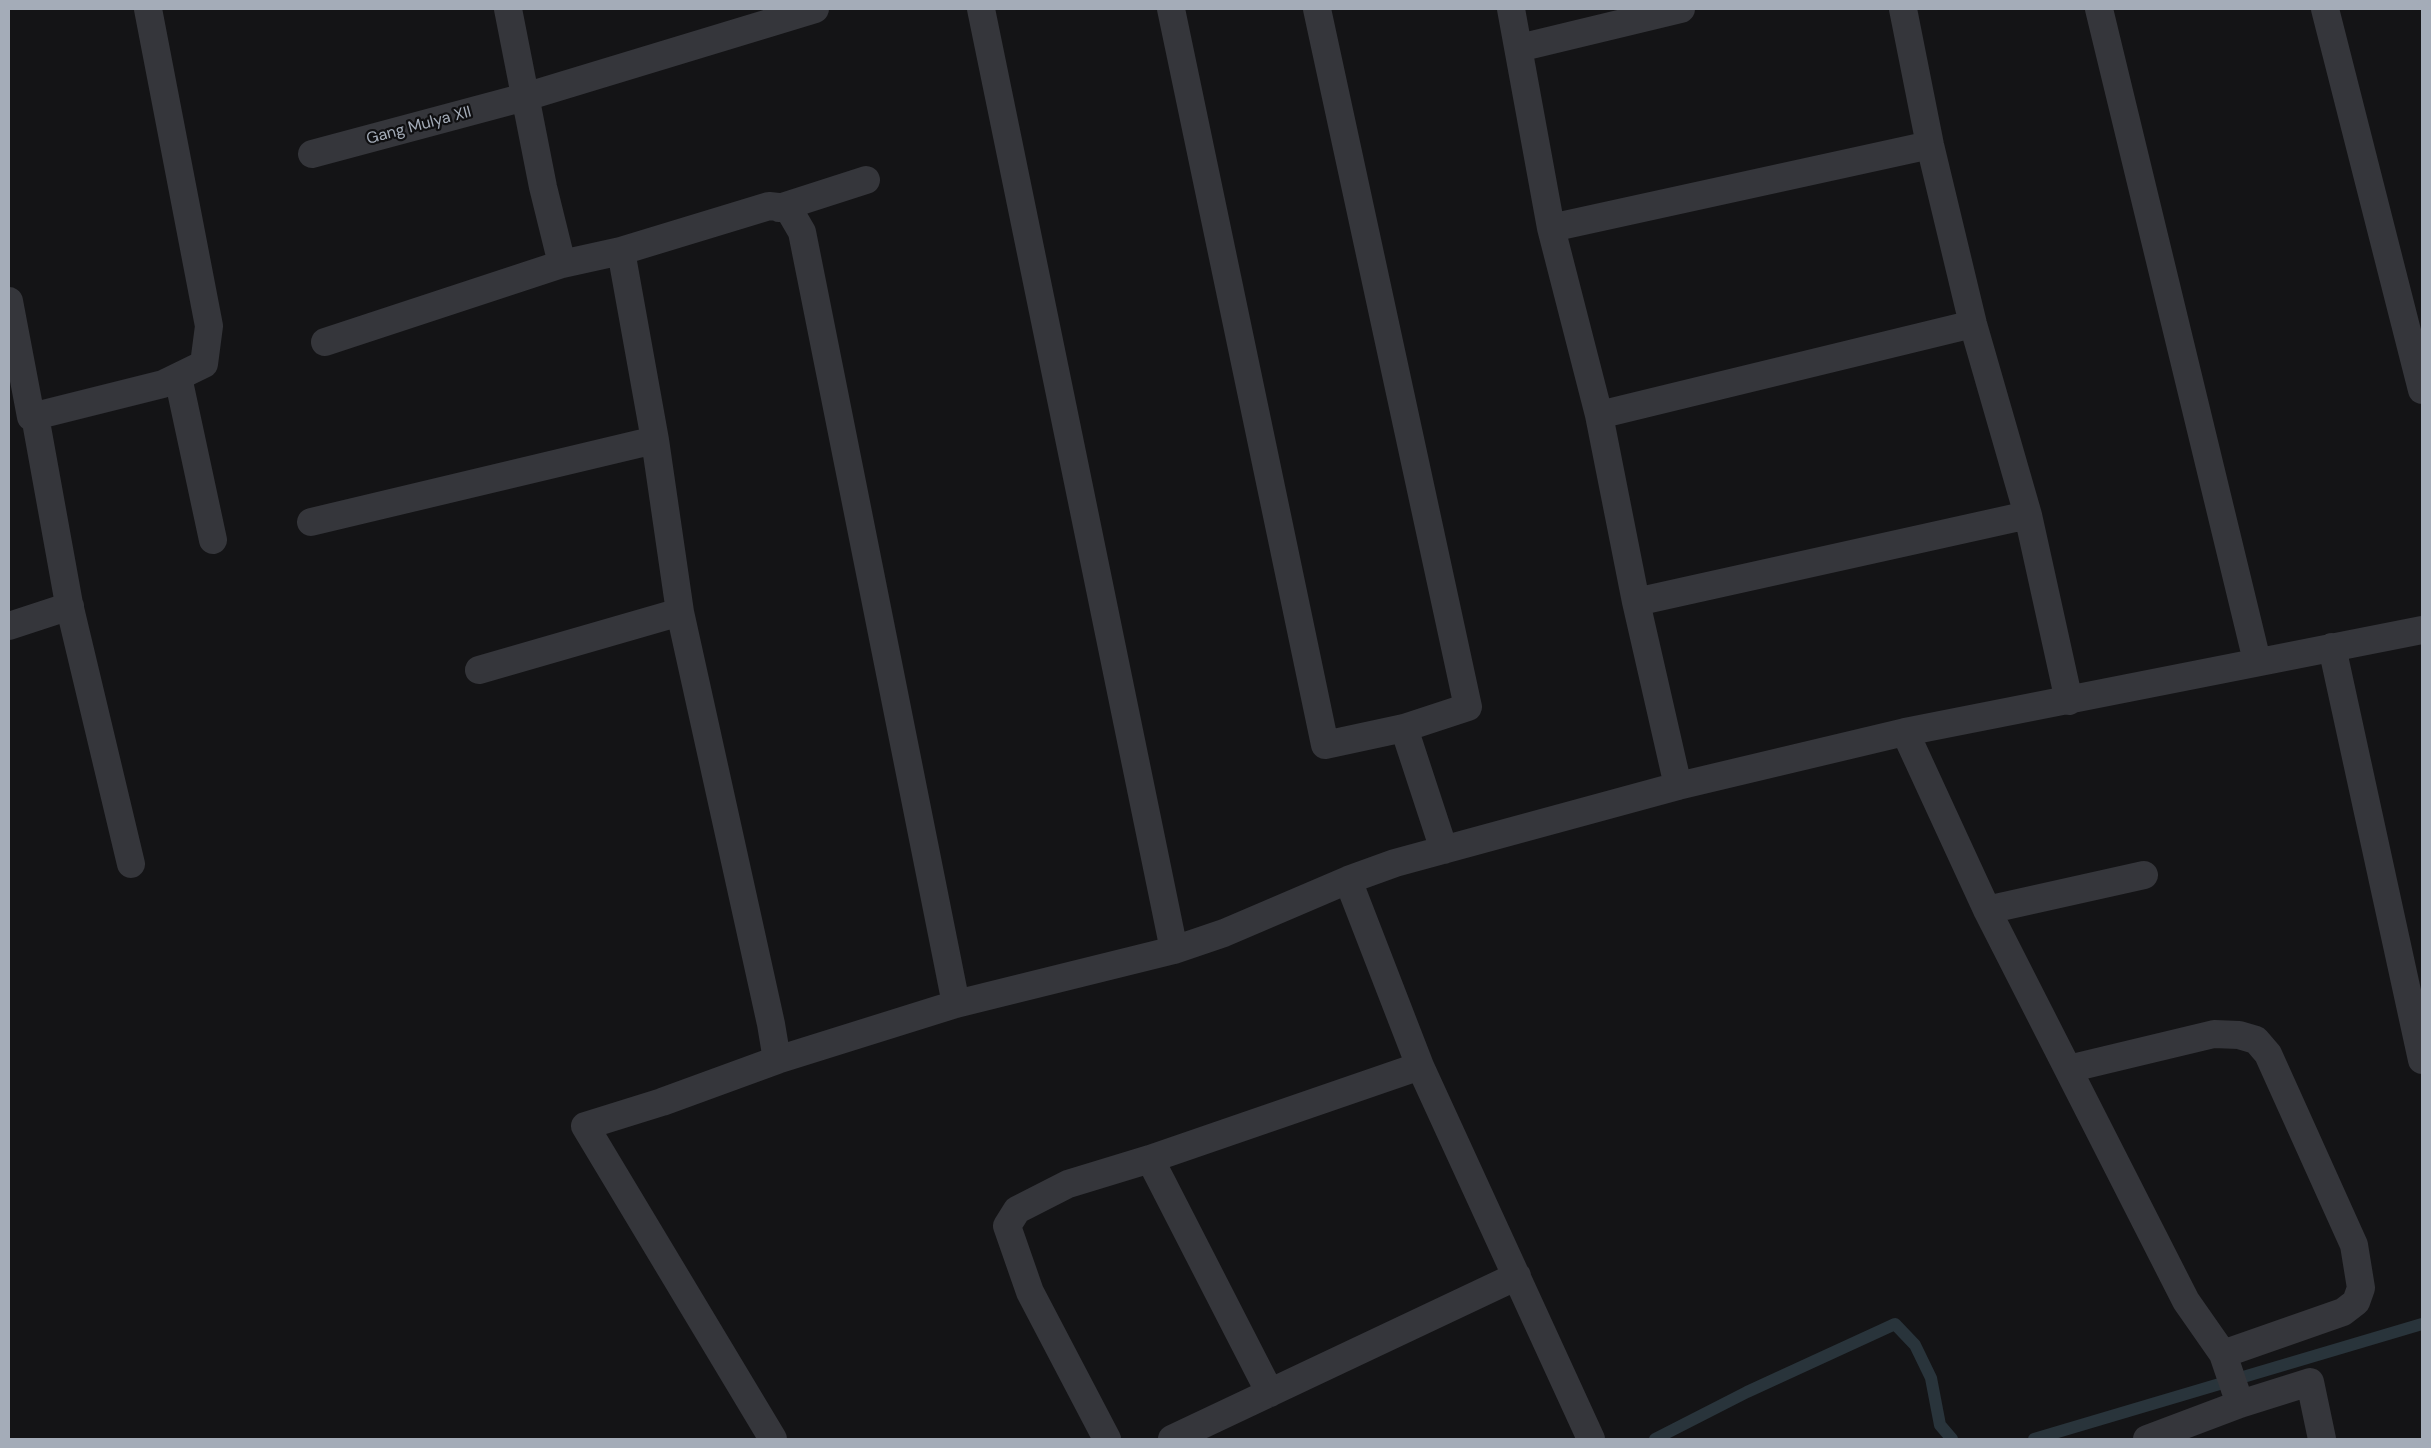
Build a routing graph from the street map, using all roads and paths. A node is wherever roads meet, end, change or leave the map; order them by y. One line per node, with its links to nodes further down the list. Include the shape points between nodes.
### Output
1 (148, 9): 24 (street, via 209,326 204,364)
2 (508, 9): 13 (street)
3 (815, 9): 13 (street, Gang Mulya XII)
4 (981, 9): 49 (street)
5 (1171, 9): 41 (street, via 1325,745)
6 (1317, 9): 41 (street, via 1468,706)
7 (1511, 9): 12 (street)
8 (1681, 9): 12 (street)
9 (1903, 9): 14 (street)
10 (2099, 9): 38 (street)
11 (2325, 9): 25 (street)
12 (1519, 48): 18 (street)
13 (525, 97): 15 (street, Gang Mulya XII); 20 (street)
14 (1930, 145): 18 (street); 22 (street)
15 (312, 154)
16 (866, 180): 17 (street)
17 (779, 208): 19 (street, via 769,206); 50 (street, via 788,208 802,232)
18 (1551, 228): 26 (street)
19 (621, 250): 20 (street); 28 (street)
20 (562, 264): 23 (street)
21 (10, 309): 27 (street, via 32,417)
22 (1973, 324): 26 (street); 29 (street)
23 (325, 342)
24 (178, 377): 27 (street, via 163,384); 31 (street)
25 (2422, 390)
26 (1599, 414): 32 (street)
27 (35, 416): 33 (street)
28 (655, 440): 30 (street); 34 (street)
29 (2028, 515): 32 (street); 40 (street)
30 (311, 522)
31 (213, 540)
32 (1636, 602): 43 (street)
33 (70, 606): 35 (street); 45 (street)
34 (680, 612): 39 (street); 51 (street)
35 (9, 626)
36 (2422, 630): 37 (street)
37 (2332, 647): 38 (street); 52 (street)
38 (2257, 662): 40 (street)
39 (480, 670)
40 (2069, 701): 42 (street)
41 (1404, 728): 44 (street)
42 (1905, 732): 43 (street); 48 (street)
43 (1678, 786): 44 (street)
44 (1444, 850): 47 (street)
45 (131, 864)
46 (2144, 875): 48 (street)
47 (1348, 880): 49 (street, via 1224,933); 53 (street)
48 (1987, 910): 54 (street)
49 (1174, 950): 50 (street)
50 (956, 1004): 51 (street)
51 (777, 1060): 60 (street, via 585,1126)
52 (2422, 1060)
53 (1420, 1066): 55 (street); 56 (street)
54 (2068, 1069): 57 (street, via 2186,1300); 57 (street, via 2214,1034 2239,1035 2256,1040 2268,1054 2354,1245 2360,1288 2356,1302 2343,1312)
55 (1150, 1159): 58 (street); 61 (street, via 1068,1184 1016,1210 1007,1226 1030,1292)
56 (1517, 1276): 58 (street); 63 (street)
57 (2224, 1354): 59 (street)
58 (1270, 1393): 62 (street)
59 (2240, 1404): 64 (street); 65 (street, via 2310,1382)
60 (773, 1439)
61 (1107, 1439)
62 (1172, 1439)
63 (1590, 1439)
64 (2147, 1439)
65 (2322, 1439)

